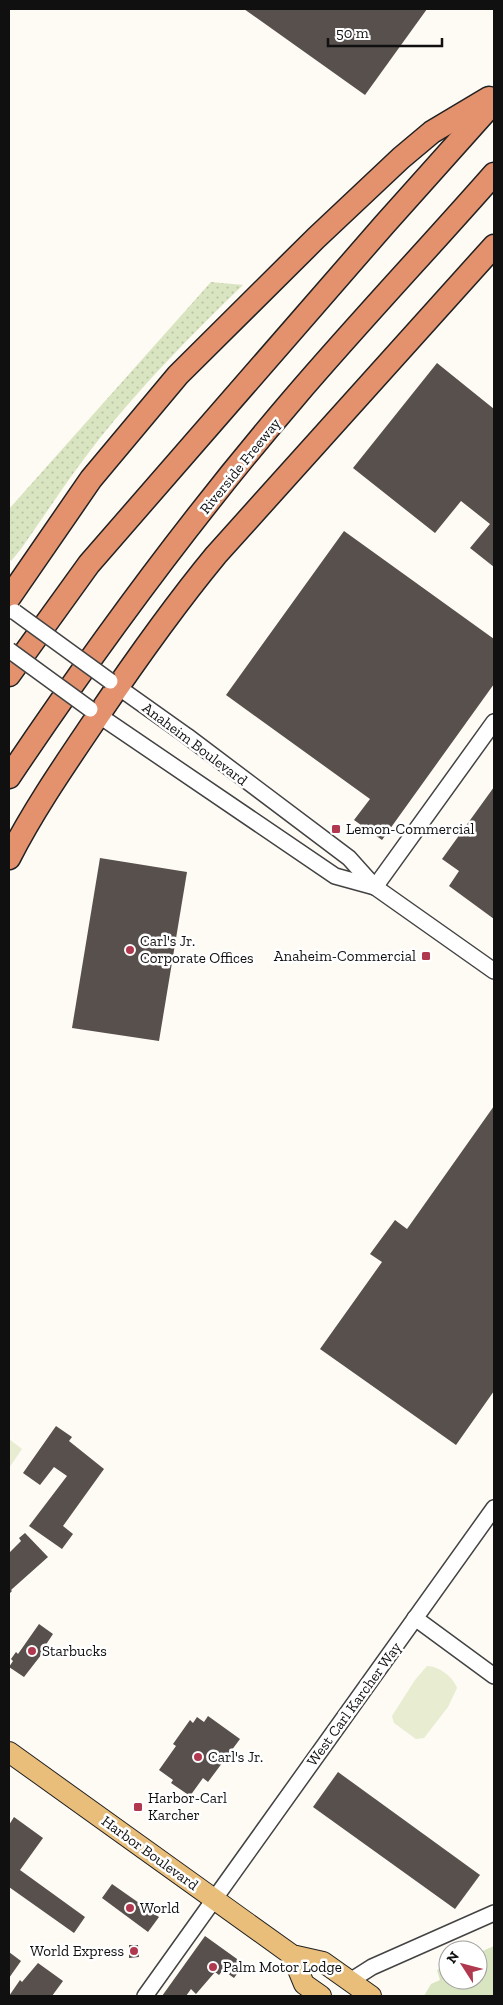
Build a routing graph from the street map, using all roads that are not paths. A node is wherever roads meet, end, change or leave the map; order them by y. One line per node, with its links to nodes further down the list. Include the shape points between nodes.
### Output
1 (494, 95): 5 (highway, via 432,132 401,158 184,368 91,479)
2 (494, 102): 7 (highway, via 89,564)
3 (494, 174): 11 (highway, Riverside Freeway, via 294,398 213,497 58,704)
4 (494, 246): 8 (highway, via 216,555)
5 (11, 606): 8 (street, Anaheim Boulevard, bridge)
6 (9, 650): 9 (street, Anaheim Boulevard, bridge)
7 (9, 675)
8 (114, 684): 9 (highway); 13 (street, Anaheim Boulevard, via 349,858)
9 (94, 712): 12 (highway); 13 (street, Anaheim Boulevard, via 335,876)
10 (494, 722): 13 (street)
11 (9, 777)
12 (9, 858)
13 (375, 887): 14 (street, Anaheim Boulevard)
14 (494, 971)
15 (491, 1518): 16 (street, West Carl Karcher Way)
16 (415, 1618): 17 (street); 19 (street, West Carl Karcher Way)
17 (494, 1676)
18 (9, 1752): 19 (main road, Harbor Boulevard)
19 (214, 1899): 21 (main road, Harbor Boulevard); 23 (street, West Carl Karcher Way)
20 (494, 1913): 22 (street, via 372,1967)
21 (292, 1954): 22 (main road, Harbor Boulevard, via 323,1962); 24 (main road, via 304,1984)
22 (350, 1981): 25 (main road, Harbor Boulevard)
23 (145, 1996)
24 (321, 1996)
25 (371, 1996)

